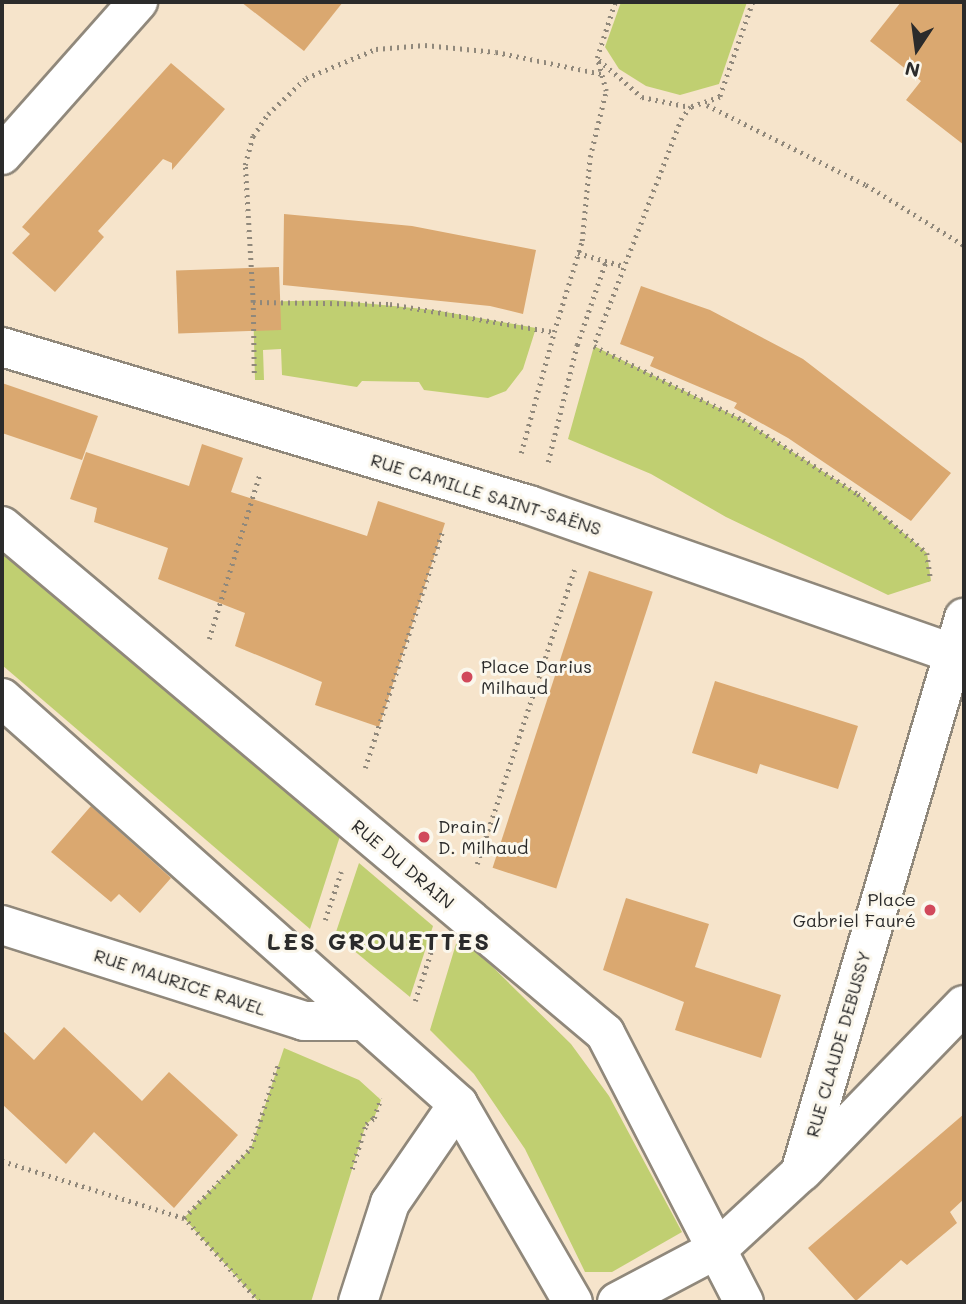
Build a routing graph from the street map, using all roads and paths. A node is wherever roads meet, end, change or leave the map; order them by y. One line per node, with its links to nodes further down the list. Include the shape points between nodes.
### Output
1 (138, 2): 8 (street)
2 (615, 2): 4 (path)
3 (753, 2): 6 (path, via 727,83 720,97)
4 (597, 58): 5 (path); 7 (path, via 636,94 660,104)
5 (602, 74): 10 (path, via 606,90 594,135); 13 (path, via 496,52 425,45 376,49 306,78 286,93 253,136 245,165)
6 (706, 104): 7 (path); 9 (path, via 866,185)
7 (691, 107): 12 (path, via 682,118)
8 (2, 155)
9 (964, 245)
10 (578, 253): 11 (path); 14 (path)
11 (606, 261): 12 (path); 19 (path, via 577,345)
12 (623, 266): 23 (path, via 594,346 743,420 838,480 927,553)
13 (253, 302): 14 (path, via 390,304); 16 (path)
14 (554, 332): 18 (path)
15 (2, 347): 17 (street, RUE CAMILLE SAINT-SAËNS)
16 (255, 380)
17 (273, 429): 20 (street, RUE CAMILLE SAINT-SAËNS); 25 (path)
18 (521, 456)
19 (547, 468)
20 (471, 488): 21 (street, RUE CAMILLE SAINT-SAËNS); 27 (path, via 460,528 445,523 359,785 368,792)
21 (573, 520): 24 (street, RUE CAMILLE SAINT-SAËNS); 28 (path, via 559,557 576,561 572,576 472,877 461,866)
22 (2, 526): 25 (street, RUE DU DRAIN)
23 (931, 581)
24 (960, 643): 36 (street, RUE CLAUDE DEBUSSY)
25 (194, 688): 27 (street, RUE DU DRAIN)
26 (2, 698): 32 (street)
27 (356, 824): 28 (street, RUE DU DRAIN)
28 (448, 901): 33 (path); 38 (street, RUE DU DRAIN, via 605,1033)
29 (2, 925): 31 (street, RUE MAURICE RAVEL)
30 (964, 1005): 36 (street)
31 (293, 1018): 32 (street, RUE MAURICE RAVEL); 37 (path, via 251,1148)
32 (361, 1021): 33 (street)
33 (398, 1053): 34 (street)
34 (458, 1104): 40 (street, via 390,1203); 41 (street)
35 (2, 1161): 37 (path)
36 (800, 1173): 38 (street)
37 (184, 1218): 39 (path)
38 (719, 1248): 42 (street); 43 (street, RUE DU DRAIN)
39 (259, 1302)
40 (359, 1302)
41 (573, 1302)
42 (617, 1302)
43 (744, 1302)

